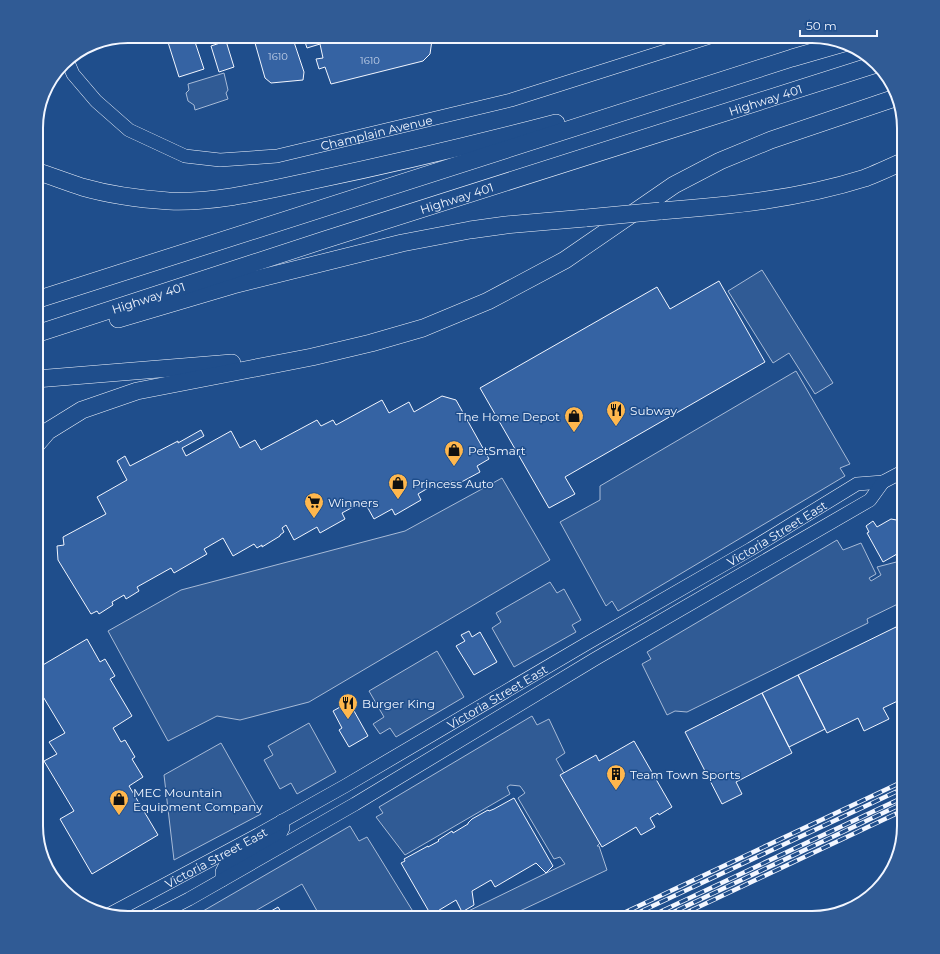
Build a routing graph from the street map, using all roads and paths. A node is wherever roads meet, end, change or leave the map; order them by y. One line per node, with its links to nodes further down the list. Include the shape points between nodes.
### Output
1 (691, 43): 4 (main road, Champlain Avenue, via 511,100 277,156 220,160 186,156 129,130 96,101 73,74)
2 (834, 46): 3 (highway)
3 (792, 58): 8 (highway, via 397,163 258,192 205,200 170,201 113,194 82,187); 9 (highway)
4 (70, 66)
5 (870, 66): 10 (highway, Highway 401)
6 (891, 99): 12 (highway, via 771,140 720,161 674,185 565,260 488,301 423,328)
7 (897, 164): 11 (highway, bridge, via 838,186 770,200 506,225 402,243 233,285)
8 (43, 173)
9 (43, 298)
10 (43, 332)
11 (43, 337)
12 (312, 357): 13 (highway); 14 (highway, via 137,391 82,410)
13 (43, 378)
14 (43, 437)
15 (897, 475): 16 (main road, Victoria Street East)
16 (883, 482): 17 (main road, Victoria Street East, via 857,484 751,549); 18 (main road, Victoria Street East, via 870,500 600,656 355,804)
17 (282, 821): 18 (main road, via 283,828 280,834 225,866); 19 (main road, Victoria Street East)
18 (222, 880): 20 (main road, Victoria Street East)
19 (117, 910)
20 (165, 911)

